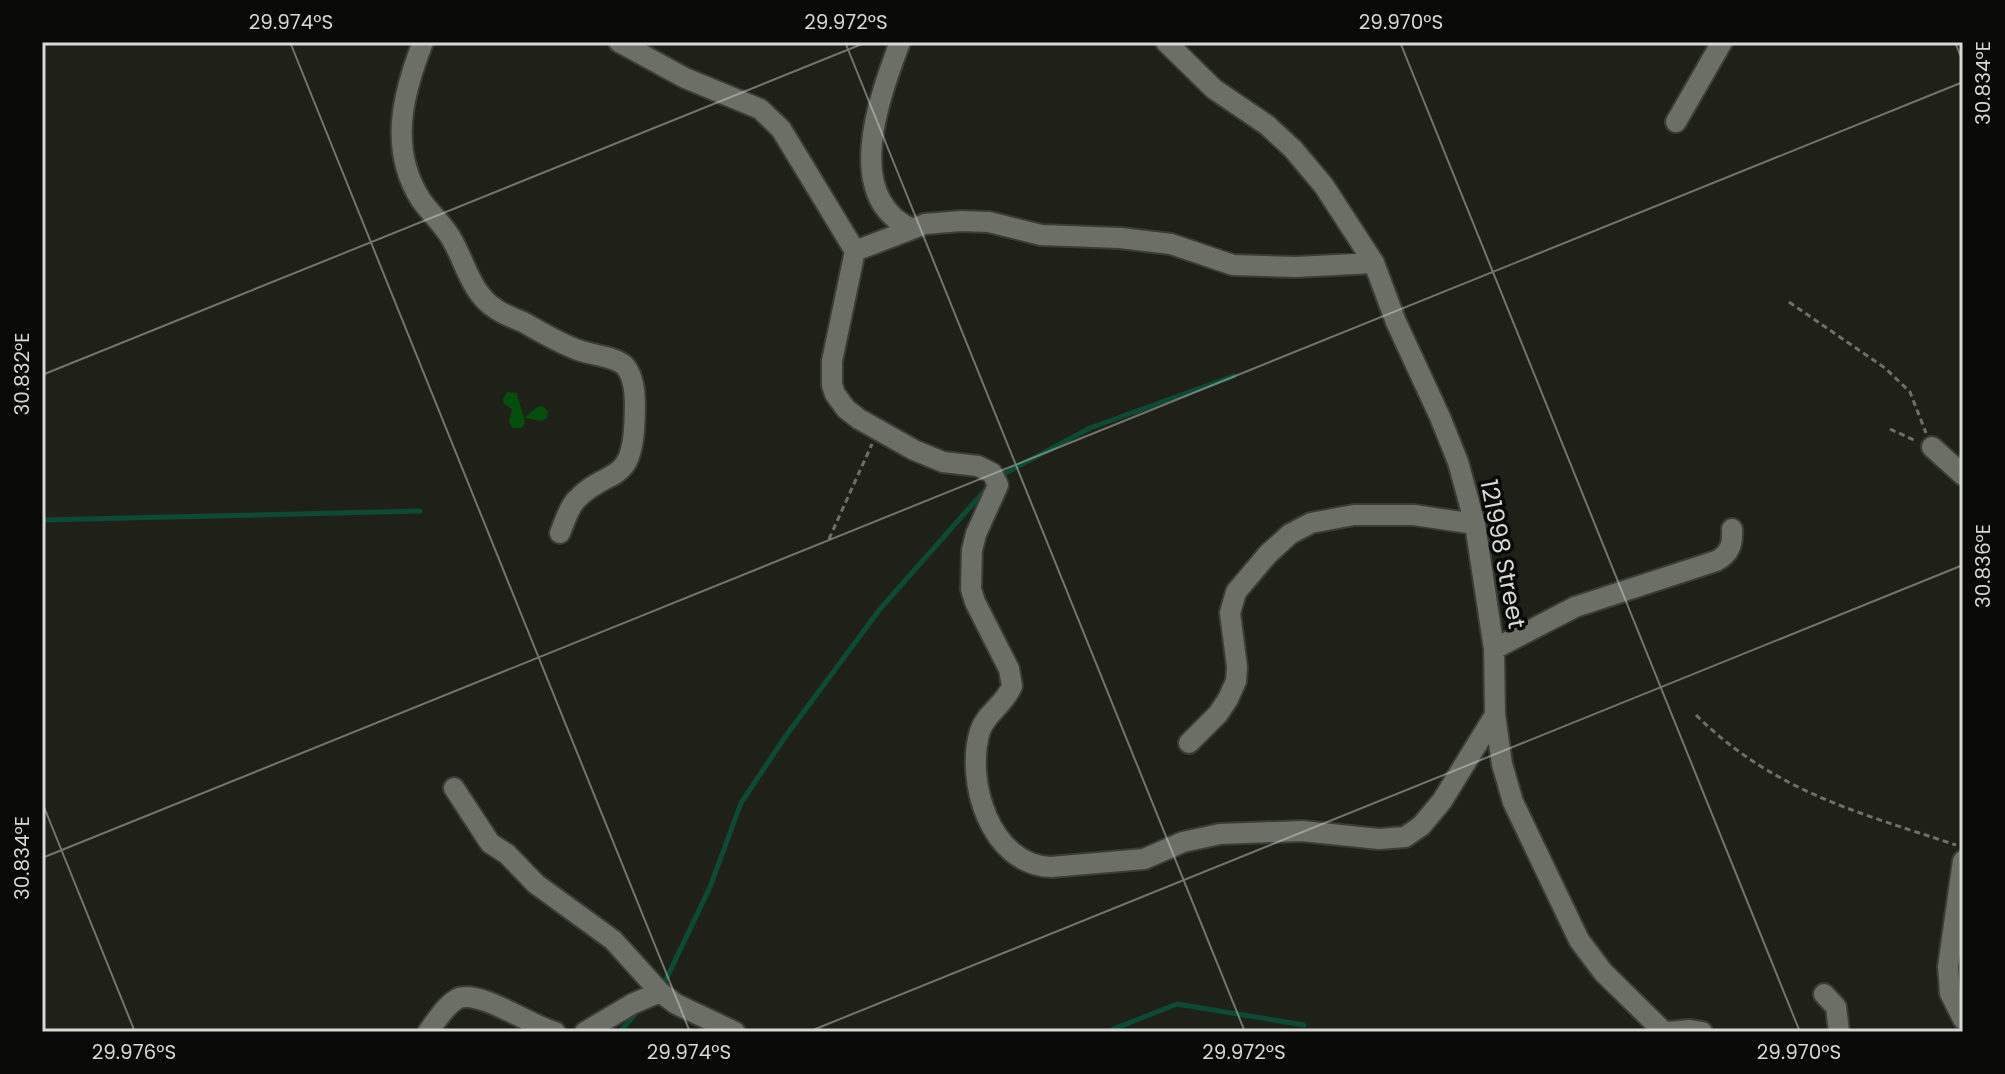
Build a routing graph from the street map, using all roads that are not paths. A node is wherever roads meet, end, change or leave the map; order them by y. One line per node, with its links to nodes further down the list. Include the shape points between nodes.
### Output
1 (423, 42): 14 (street, via 403,98 405,165 479,292 497,311 576,349 618,361 631,378 634,430 627,464 580,497)
2 (619, 42): 8 (street, via 685,78 760,109 781,129)
3 (900, 42): 7 (street, via 875,121 873,181 892,219)
4 (1166, 42): 9 (street, 121998 Street, via 1214,89 1293,149)
5 (1722, 42): 6 (street)
6 (1676, 122)
7 (912, 229): 8 (street); 9 (street, via 941,221 989,222 1041,235 1171,244 1233,265)
8 (855, 251): 16 (street, via 833,353 832,385 846,409 928,456 987,469 998,485 976,534 971,589 1012,686 981,729 977,751 982,804 1010,850 1037,867 1061,867 1144,859 1220,834 1302,831 1405,837 1442,801)
9 (1374, 263): 12 (street, 121998 Street, via 1458,462)
10 (1932, 447): 11 (street)
11 (1963, 475)
12 (1475, 524): 15 (street, 121998 Street); 17 (street, via 1414,515 1354,515 1311,523 1290,534 1236,592 1230,613 1236,681 1218,714)
13 (1732, 529): 15 (street, via 1730,547 1716,561 1575,607)
14 (560, 533)
15 (1494, 649): 16 (street, 121998 Street)
16 (1495, 715): 27 (street, 121998 Street, via 1513,802 1579,940 1603,972)
17 (1189, 743)
18 (454, 788): 20 (street, via 490,843 613,940)
19 (1963, 861): 22 (street, via 1948,967 1950,993)
20 (660, 992): 25 (street); 26 (street)
21 (1824, 994): 29 (street, via 1836,1007)
22 (1963, 1019)
23 (428, 1032): 24 (street, via 454,1001 478,997)
24 (555, 1032)
25 (585, 1032)
26 (735, 1032)
27 (1666, 1032): 28 (street)
28 (1702, 1032)
29 (1839, 1032)

